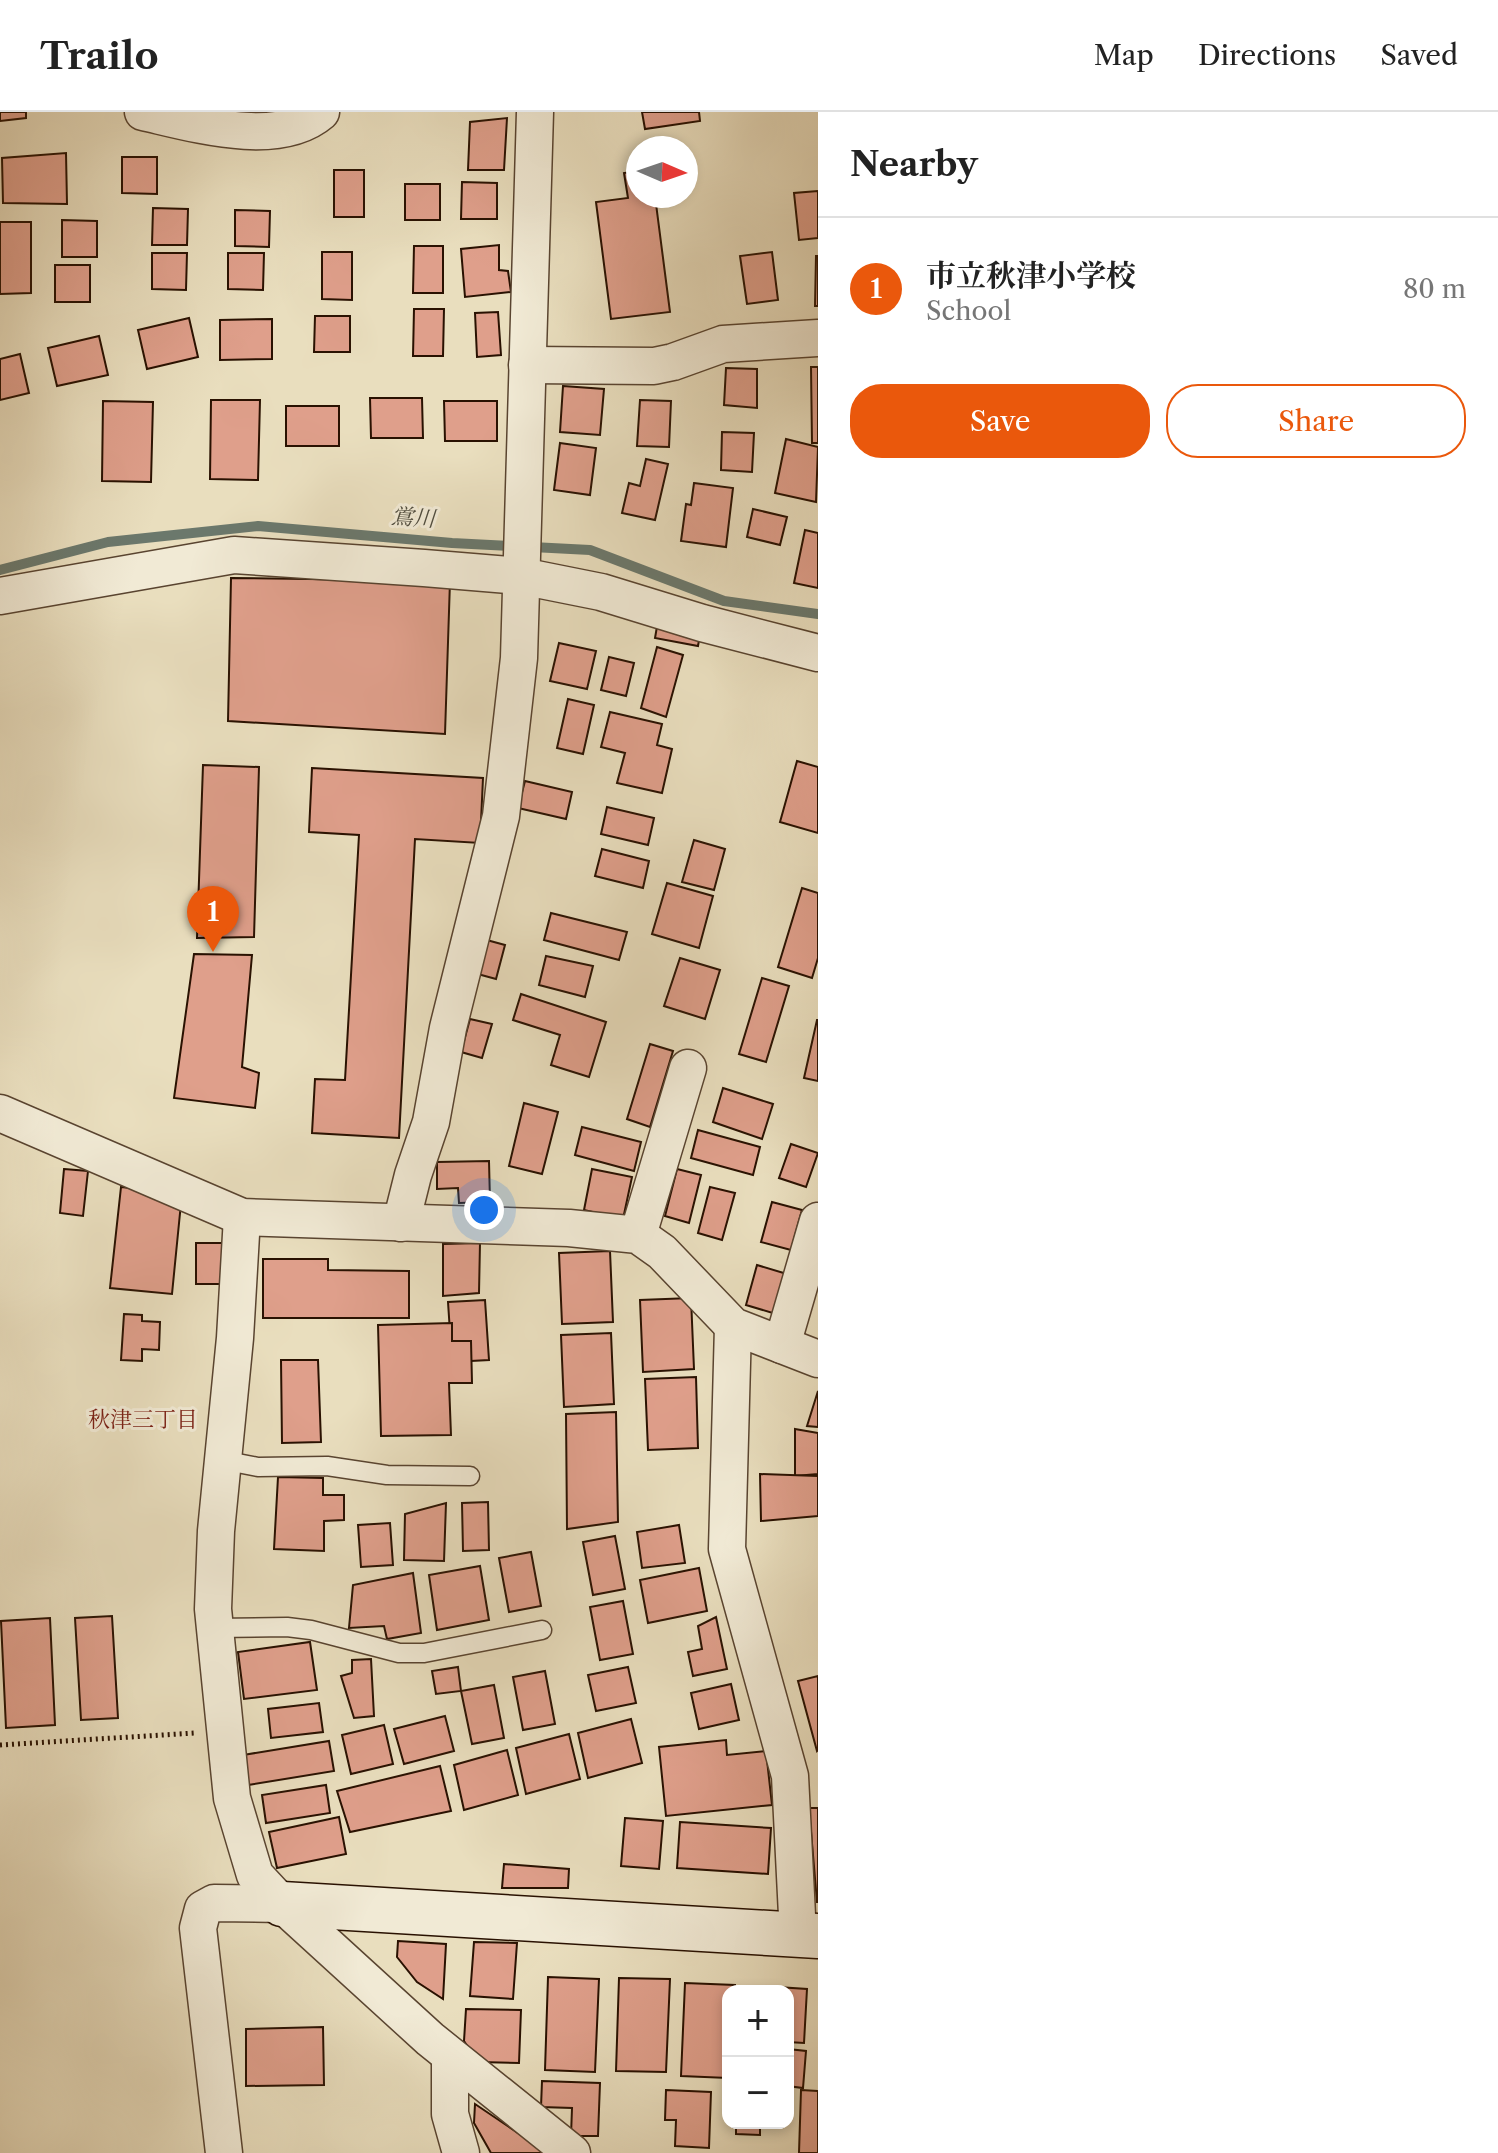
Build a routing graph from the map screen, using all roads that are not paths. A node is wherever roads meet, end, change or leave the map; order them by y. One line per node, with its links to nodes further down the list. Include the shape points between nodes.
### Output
1 (143, 112): 2 (street, via 214,128 281,131)
2 (321, 112)
3 (535, 112): 5 (street)
4 (818, 338): 5 (street, via 723,344 654,366)
5 (527, 365): 6 (street)
6 (521, 572): 7 (street, via 234,555); 8 (street); 13 (street, via 519,658 501,816 448,1028 431,1122)
7 (0, 596)
8 (818, 653)
9 (688, 1068): 14 (street)
10 (0, 1113): 11 (street)
11 (242, 1217): 13 (street); 18 (street)
12 (818, 1221): 16 (street)
13 (401, 1223): 14 (street)
14 (638, 1235): 15 (street, via 662,1252)
15 (733, 1326): 16 (street); 23 (street, via 727,1549 790,1776)
16 (782, 1345): 17 (street)
17 (818, 1359)
18 (222, 1460): 19 (lane, via 258,1467); 20 (street)
19 (470, 1476)
20 (215, 1628): 21 (lane, via 311,1630 399,1653); 22 (street, via 232,1798 255,1875)
21 (542, 1630)
22 (282, 1904): 23 (street); 24 (street); 25 (street, via 214,1903 203,1909 198,1928)
23 (808, 1936)
24 (450, 2056): 26 (street, via 450,2114); 27 (street)
25 (224, 2153)
26 (461, 2153)
27 (572, 2153)

